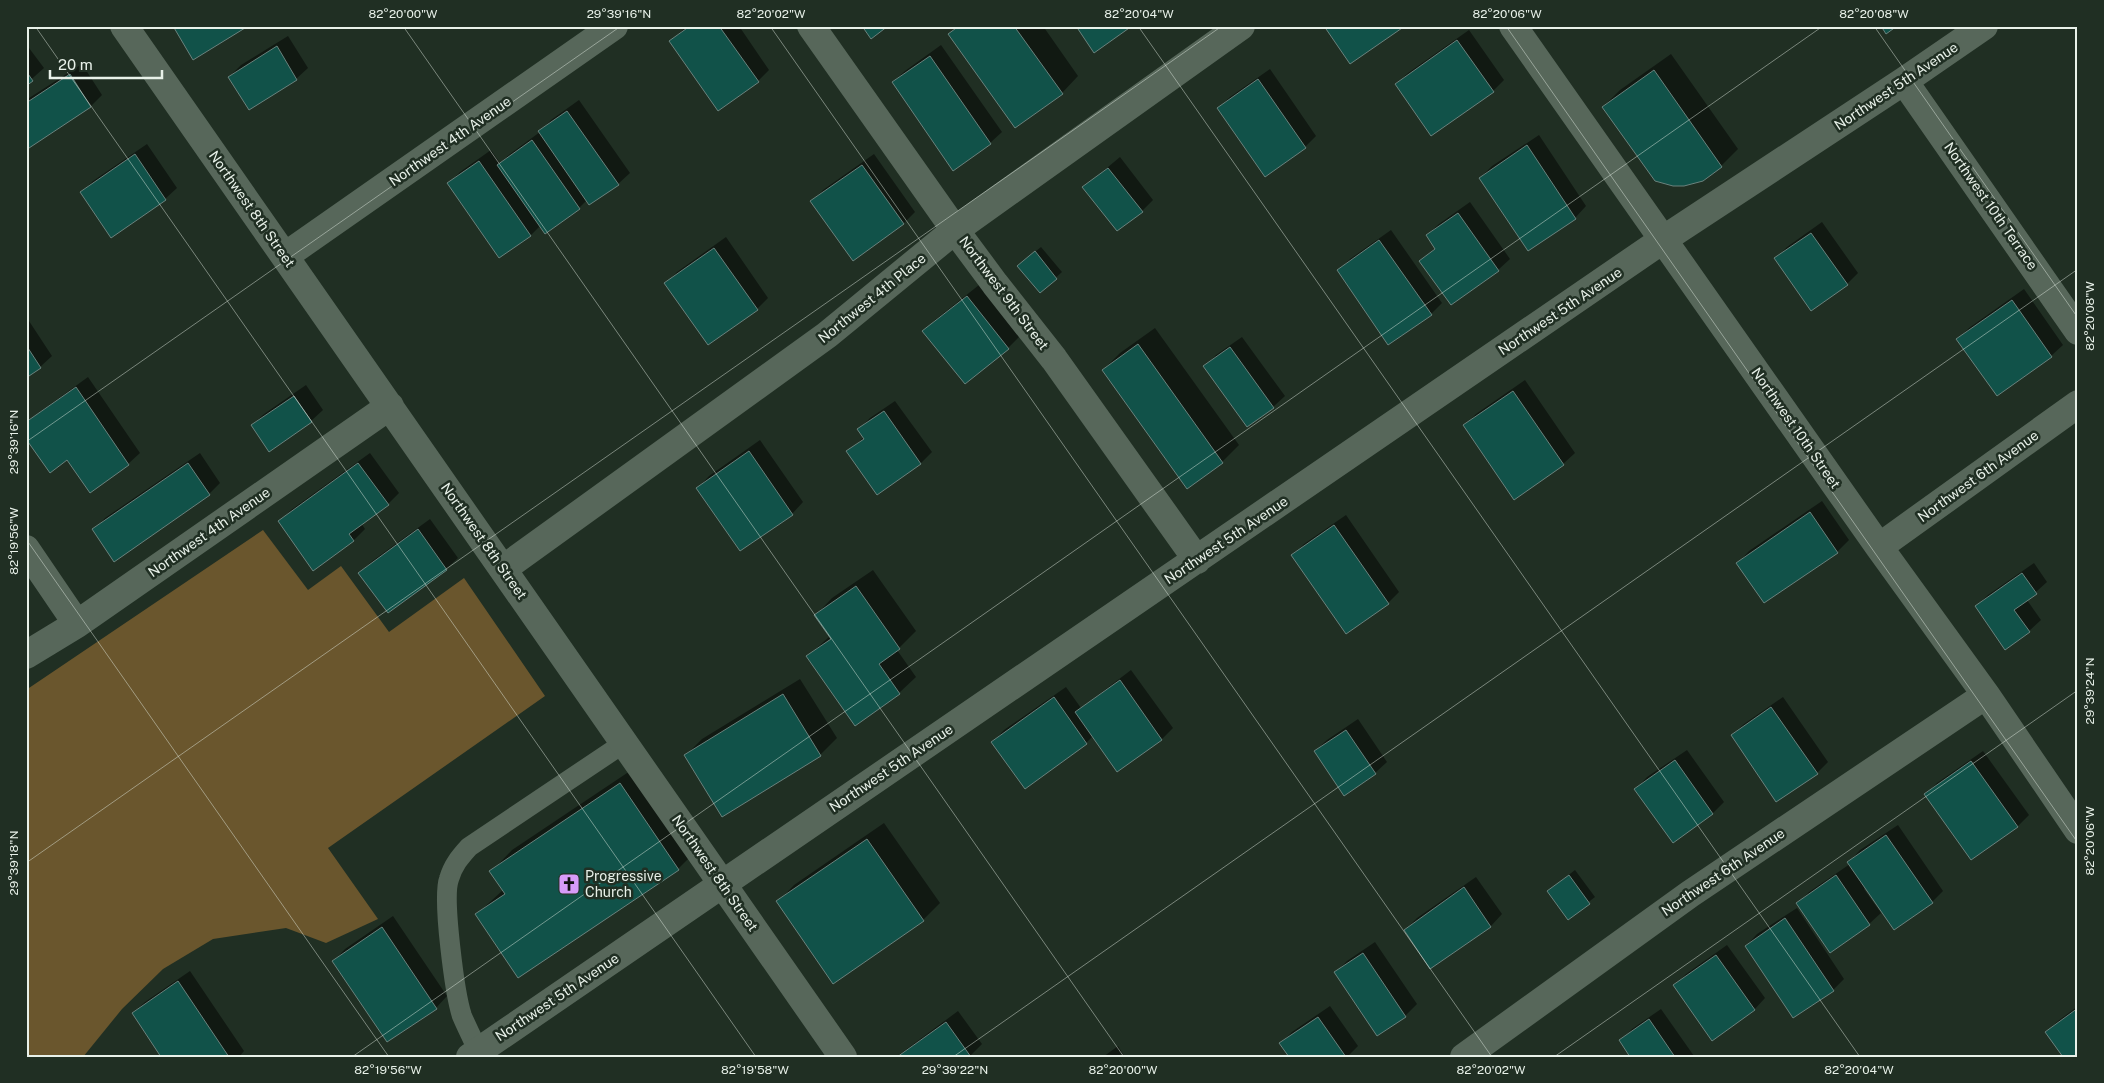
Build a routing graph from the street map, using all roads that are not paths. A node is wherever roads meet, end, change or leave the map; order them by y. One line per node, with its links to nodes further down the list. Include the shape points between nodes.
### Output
1 (124, 26): 10 (street, Northwest 8th Street)
2 (614, 26): 10 (street, Northwest 4th Avenue)
3 (811, 26): 8 (street, Northwest 9th Street)
4 (1241, 26): 8 (street, Northwest 4th Place)
5 (1513, 26): 9 (street, Northwest 10th Street)
6 (1984, 26): 7 (street, Northwest 5th Avenue)
7 (1904, 82): 9 (street, Northwest 5th Avenue); 11 (street, Northwest 10th Terrace)
8 (955, 230): 16 (street, Northwest 9th Street, via 1054,359); 17 (street, Northwest 4th Place, via 827,335)
9 (1664, 239): 14 (street, Northwest 10th Street); 16 (street, Northwest 5th Avenue)
10 (285, 256): 13 (street, Northwest 8th Street)
11 (2078, 331)
12 (2078, 404): 14 (street, Northwest 6th Avenue)
13 (390, 406): 17 (street, Northwest 8th Street); 18 (street, Northwest 4th Avenue)
14 (1878, 547): 20 (street, Northwest 10th Street)
15 (26, 550): 18 (street)
16 (1197, 560): 23 (street, Northwest 5th Avenue)
17 (503, 568): 21 (street, Northwest 8th Street)
18 (77, 624): 19 (street, Northwest 4th Avenue)
19 (26, 656)
20 (1986, 695): 22 (street, Northwest 10th Street); 26 (street, Northwest 6th Avenue, via 1690,894)
21 (624, 743): 23 (street, Northwest 8th Street); 24 (lane, via 469,847 456,861 448,880 449,928 458,996)
22 (2078, 830)
23 (722, 883): 24 (street, Northwest 5th Avenue); 25 (street, Northwest 8th Street)
24 (474, 1054)
25 (842, 1057)
26 (1464, 1057)

